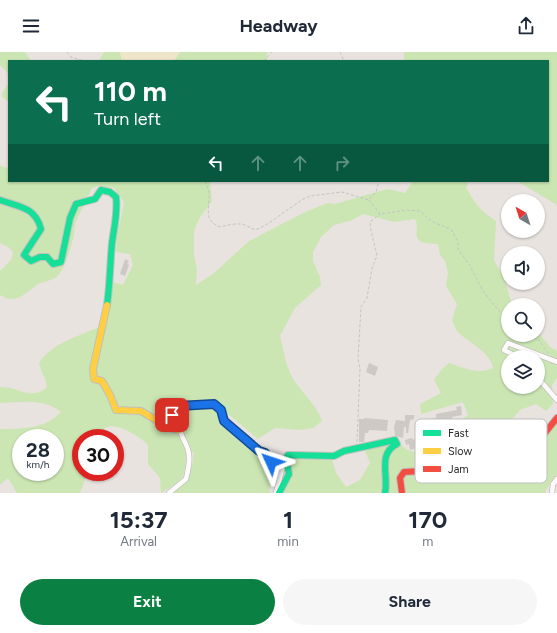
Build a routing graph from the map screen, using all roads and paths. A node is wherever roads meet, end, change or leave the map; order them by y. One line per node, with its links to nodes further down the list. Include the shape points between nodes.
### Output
1 (67, 52): 3 (path, via 71,57)
2 (272, 52): 4 (path)
3 (81, 60)
4 (265, 60)
5 (205, 182): 8 (path, via 210,195 208,214 213,223 220,227 238,223 258,229 303,199 324,193 342,192)
6 (379, 182): 8 (path, via 376,192)
7 (0, 200): 20 (street, via 32,211 38,218 41,229 24,255 31,262 40,256 47,257 52,264 61,262 71,212 76,204 94,199 101,190 116,197 118,205 112,244 110,287 93,369 94,379 102,381 105,385 113,398 116,410 141,411 170,429)
8 (369, 200): 9 (path)
9 (380, 214): 10 (path, via 407,210 421,211 434,223 452,229 458,242 458,250 483,291); 22 (path, via 370,226 377,256 372,268 367,298 361,307 357,442)
10 (501, 313)
11 (540, 342): 14 (path)
12 (504, 350): 13 (street, via 508,343)
13 (526, 350)
14 (551, 356)
15 (545, 357): 16 (street)
16 (557, 362)
17 (545, 386): 18 (street)
18 (557, 400)
19 (557, 418): 21 (street)
20 (180, 430): 25 (street, via 189,451 186,479); 26 (street, via 172,415 178,406 214,404 221,410 224,421 282,469)
21 (547, 431)
22 (352, 449): 27 (street, via 334,456 288,455 286,458 289,474); 28 (street, via 395,440 397,444 389,448 384,458 387,482)
23 (415, 471): 29 (street, via 404,472 400,478)
24 (557, 478): 30 (street)
25 (168, 493)
26 (276, 493)
27 (279, 493)
28 (385, 493)
29 (402, 493)
30 (552, 493)

